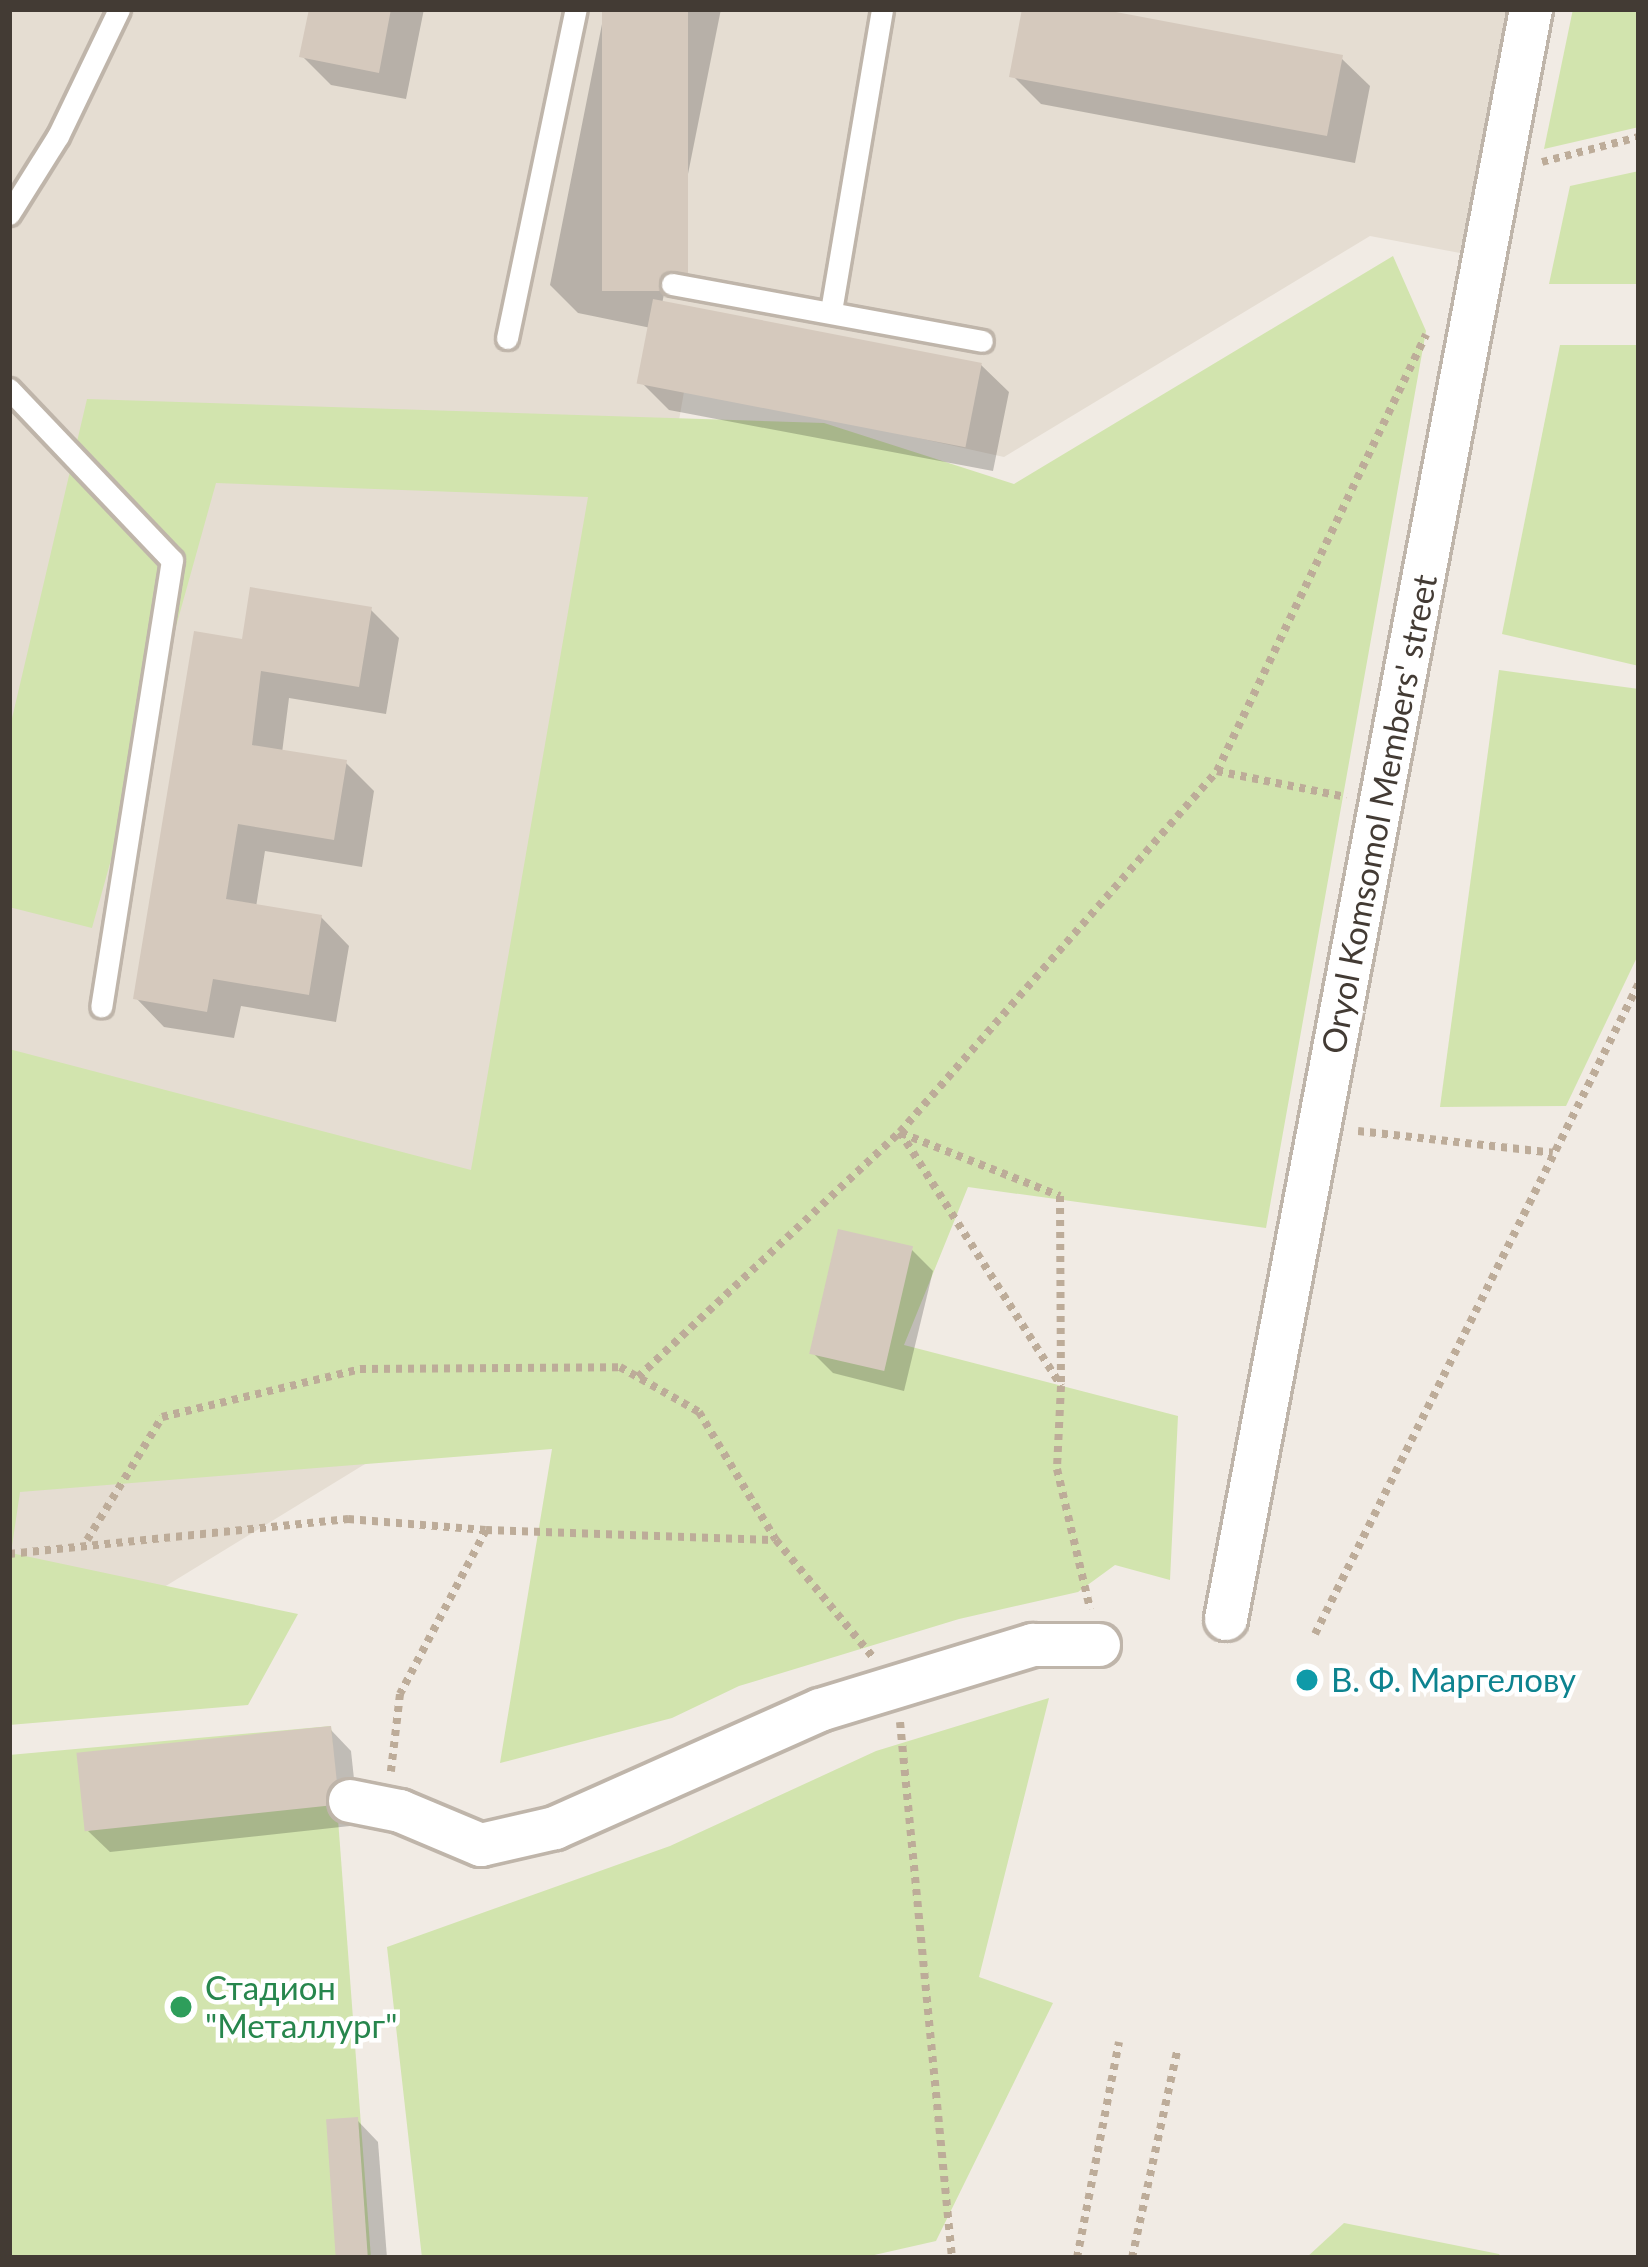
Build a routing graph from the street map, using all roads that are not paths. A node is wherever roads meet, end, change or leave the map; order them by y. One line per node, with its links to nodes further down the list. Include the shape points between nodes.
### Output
1 (118, 9): 5 (lane, via 58,136)
2 (576, 9): 8 (lane)
3 (882, 9): 7 (lane)
4 (1531, 9): 12 (street, Oryol Komsomol Members' street)
5 (9, 214)
6 (672, 284): 7 (lane)
7 (831, 311): 9 (lane)
8 (507, 338)
9 (982, 341)
10 (9, 388): 11 (lane, via 172,560)
11 (101, 1006)
12 (1226, 1619)
13 (1099, 1645): 14 (street, via 1033,1645 897,1687 720,1751 555,1828 482,1845)
14 (369, 1804)

